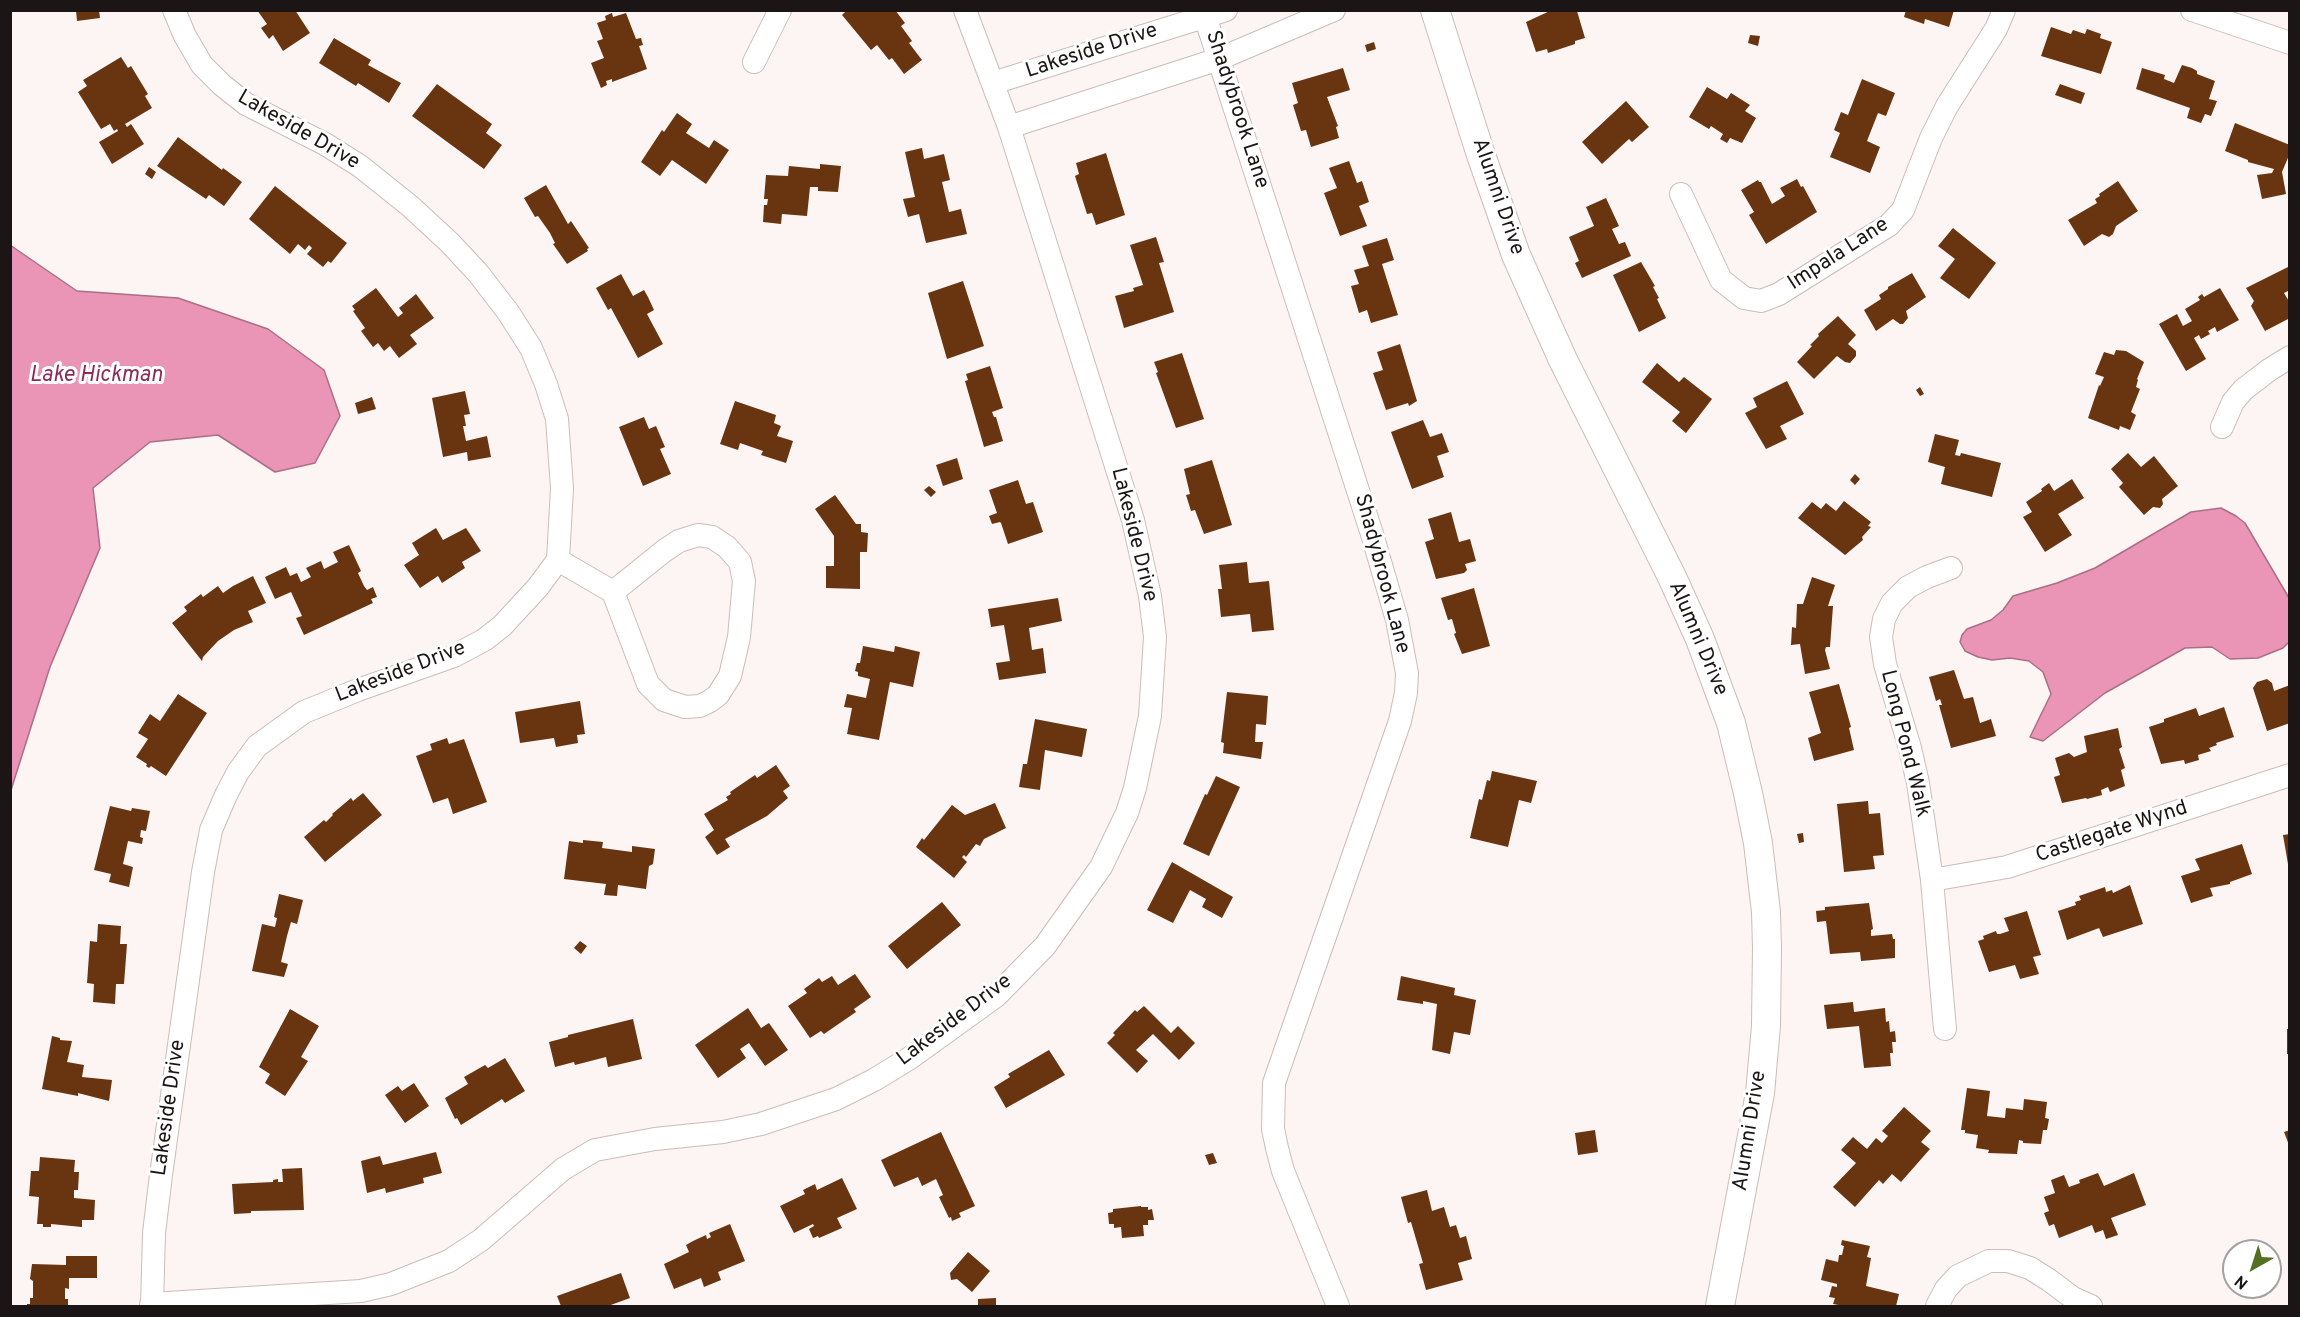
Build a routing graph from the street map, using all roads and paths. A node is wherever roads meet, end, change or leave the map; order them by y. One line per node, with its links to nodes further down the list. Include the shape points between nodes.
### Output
1 (174, 10): 17 (street, Lakeside Drive, via 202,65 222,85 246,105 360,166 449,242 508,312 531,348 557,419 562,488)
2 (780, 10): 11 (street)
3 (965, 10): 12 (street, Lakeside Drive)
4 (1334, 10): 10 (street)
5 (1435, 10): 25 (main road, Alumni Drive, via 1516,255 1700,639 1731,723 1748,793 1766,912 1766,1026 1760,1093)
6 (2004, 10): 14 (street, Impala Lane, via 1947,106 1903,210 1889,225 1779,294 1761,301 1744,298 1721,280)
7 (2192, 10): 9 (street)
8 (1211, 12): 10 (street, Shadybrook Lane); 12 (street, Lakeside Drive)
9 (2289, 43)
10 (1219, 59): 13 (street); 24 (street, Shadybrook Lane, via 1372,534 1397,620 1407,673 1400,721 1274,1083 1276,1148)
11 (754, 62)
12 (993, 83): 13 (street, Lakeside Drive)
13 (1009, 127): 23 (street, Lakeside Drive, via 1133,520 1155,637 1150,716 1135,788 1101,867 1074,907 1045,946 996,996 910,1058 836,1099 761,1124 595,1150 563,1169 481,1240 449,1261 391,1284 361,1291)
14 (1681, 194)
15 (2289, 357): 16 (street, via 2243,390)
16 (2222, 427)
17 (558, 560): 19 (street); 23 (street, Lakeside Drive, via 520,609 484,640 454,656 304,712 257,746 234,779 211,830 203,872 154,1233)
18 (1951, 568): 21 (street, Long Pond Walk, via 1908,587 1892,603 1881,637 1918,783)
19 (613, 592): 19 (street, via 642,673 655,692 664,700 685,707 700,706 718,695 731,672 739,637 744,581 740,562 727,547 712,537 698,535 679,541)
20 (2289, 775): 21 (street, Castlegate Wynd, via 2016,865)
21 (1932, 880): 22 (street, Long Pond Walk)
22 (1945, 1029)
23 (152, 1305)
24 (1338, 1306)
25 (1720, 1306)
26 (1937, 1306): 27 (street, via 1958,1276 1989,1261 2008,1261 2030,1268)
27 (2091, 1306)

